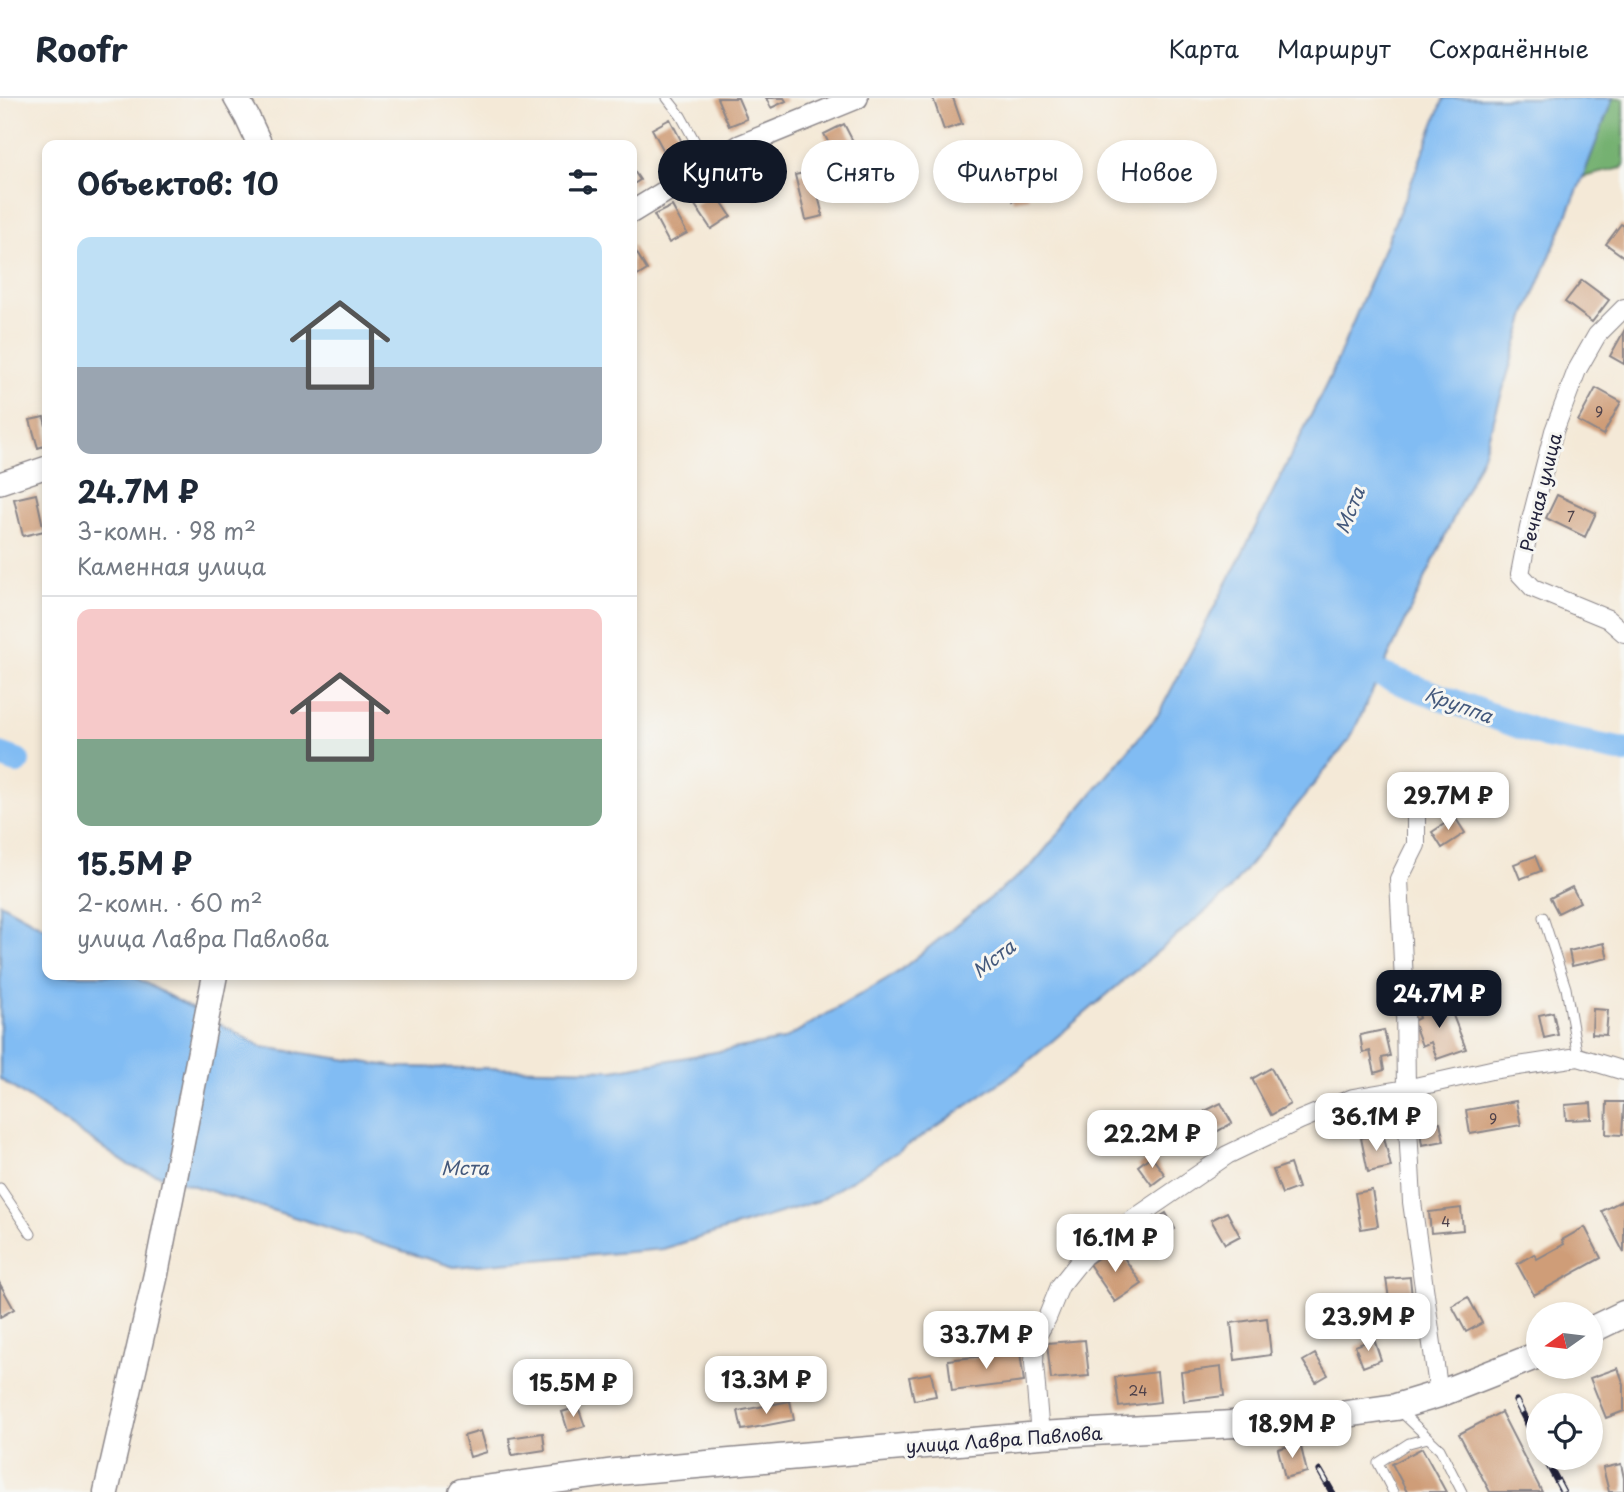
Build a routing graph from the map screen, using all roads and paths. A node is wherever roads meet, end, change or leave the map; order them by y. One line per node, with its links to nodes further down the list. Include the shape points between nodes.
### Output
1 (236, 98): 4 (main road)
2 (667, 98): 5 (lane)
3 (857, 98): 6 (street)
4 (258, 140)
5 (694, 140)
6 (755, 140)
7 (658, 196): 8 (street)
8 (637, 209)
9 (1624, 308): 12 (street, Речная улица, via 1597,335 1577,370 1554,431 1520,574 1532,588 1608,619)
10 (42, 469): 11 (street)
11 (0, 483)
12 (1624, 633)
13 (1416, 785): 18 (street, via 1416,845 1399,879)
14 (1543, 917): 16 (lane, via 1566,988)
15 (214, 980): 28 (main road, via 156,1275)
16 (1578, 1057): 17 (street); 18 (street)
17 (1624, 1071)
18 (1406, 1089): 24 (street, via 1412,1202); 26 (street, via 1353,1098 1227,1155 1084,1256 1060,1286 1035,1339)
19 (0, 1188): 20 (lane)
20 (31, 1234)
21 (1624, 1314): 22 (main road)
22 (1603, 1324)
23 (1526, 1360): 24 (main road, улица Лавра Павлова)
24 (1439, 1394): 25 (main road, улица Лавра Павлова)
25 (1396, 1407): 26 (main road, улица Лавра Павлова, via 1304,1420); 27 (lane)
26 (1040, 1435): 29 (main road, улица Лавра Павлова, via 616,1472)
27 (1428, 1438): 30 (lane, via 1409,1443 1378,1463); 31 (lane, via 1440,1449)
28 (106, 1492)
29 (462, 1492)
30 (1393, 1492)
31 (1462, 1492)

